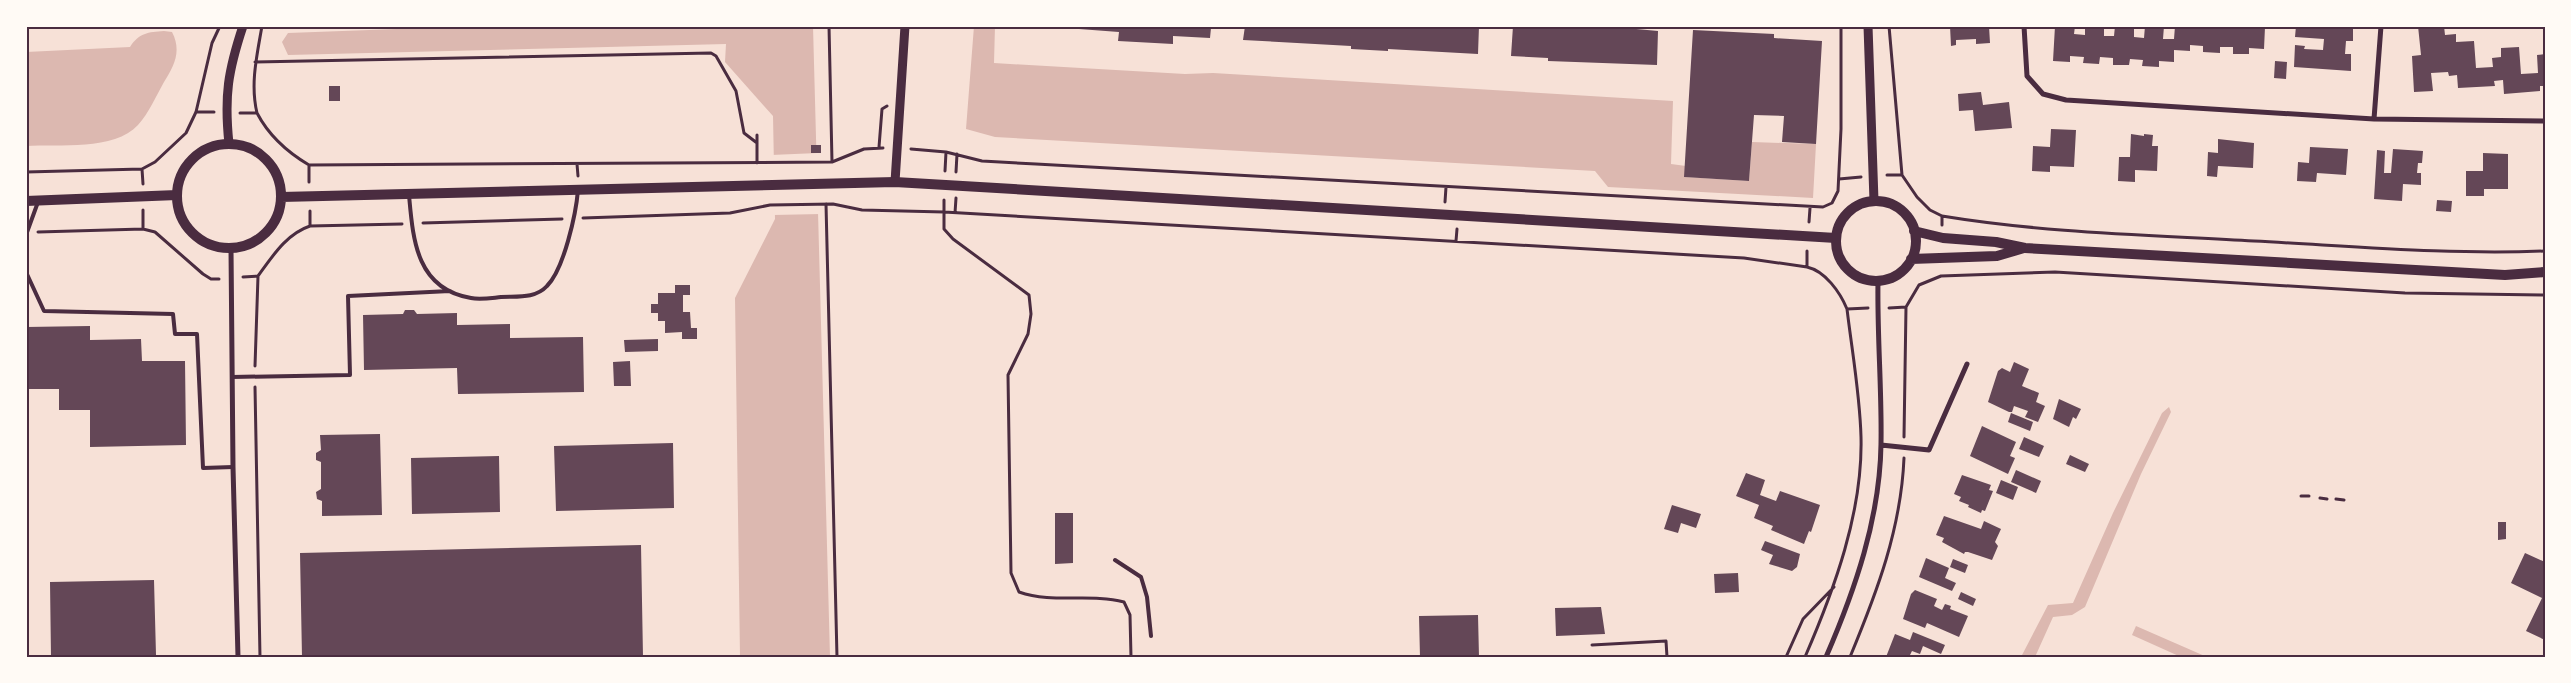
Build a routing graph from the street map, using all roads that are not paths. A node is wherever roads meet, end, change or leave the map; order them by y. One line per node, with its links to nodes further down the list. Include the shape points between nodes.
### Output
1 (243, 26): 8 (street, via 230,65 226,112)
2 (906, 26): 9 (street)
3 (1868, 26): 16 (street)
4 (2024, 26): 6 (street, via 2027,76 2043,94 2066,100)
5 (2381, 26): 6 (street)
6 (2374, 119): 7 (street)
7 (2545, 121)
8 (229, 144): 12 (main road, via 210,148 193,159 181,175); 13 (main road, via 260,154 279,180)
9 (895, 182): 10 (main road); 19 (main road)
10 (578, 188): 11 (main road); 26 (lane, via 554,278 547,287 535,295 473,299)
11 (409, 192): 13 (main road); 26 (lane, via 416,248 426,272)
12 (176, 195): 15 (main road); 21 (main road, via 186,227 199,239)
13 (281, 197): 21 (main road, via 272,227 261,238)
14 (26, 201): 15 (main road)
15 (38, 201): 18 (lane)
16 (1874, 201): 17 (main road, via 1895,205 1911,221); 19 (main road, via 1852,208 1839,226)
17 (1914, 231): 20 (main road, via 1943,238); 22 (main road)
18 (27, 234)
19 (1836, 238): 25 (main road, via 1839,254 1848,269 1856,276)
20 (2025, 248): 22 (main road, via 1996,256); 24 (main road, via 2505,275)
21 (231, 249): 28 (street)
22 (1911, 260): 25 (main road, via 1900,272)
23 (26, 272): 30 (lane, via 44,311 173,314 175,334 197,334 203,468)
24 (2545, 272)
25 (1878, 281): 29 (street)
26 (450, 291): 28 (lane, via 348,296 350,374)
27 (1968, 364): 29 (street, via 1929,450)
28 (232, 377): 30 (street)
29 (1881, 445): 34 (street, via 1870,527 1851,599)
30 (233, 466): 33 (street)
31 (1115, 560): 32 (lane, via 1141,577 1147,598)
32 (1150, 636)
33 (238, 657)
34 (1826, 657)

